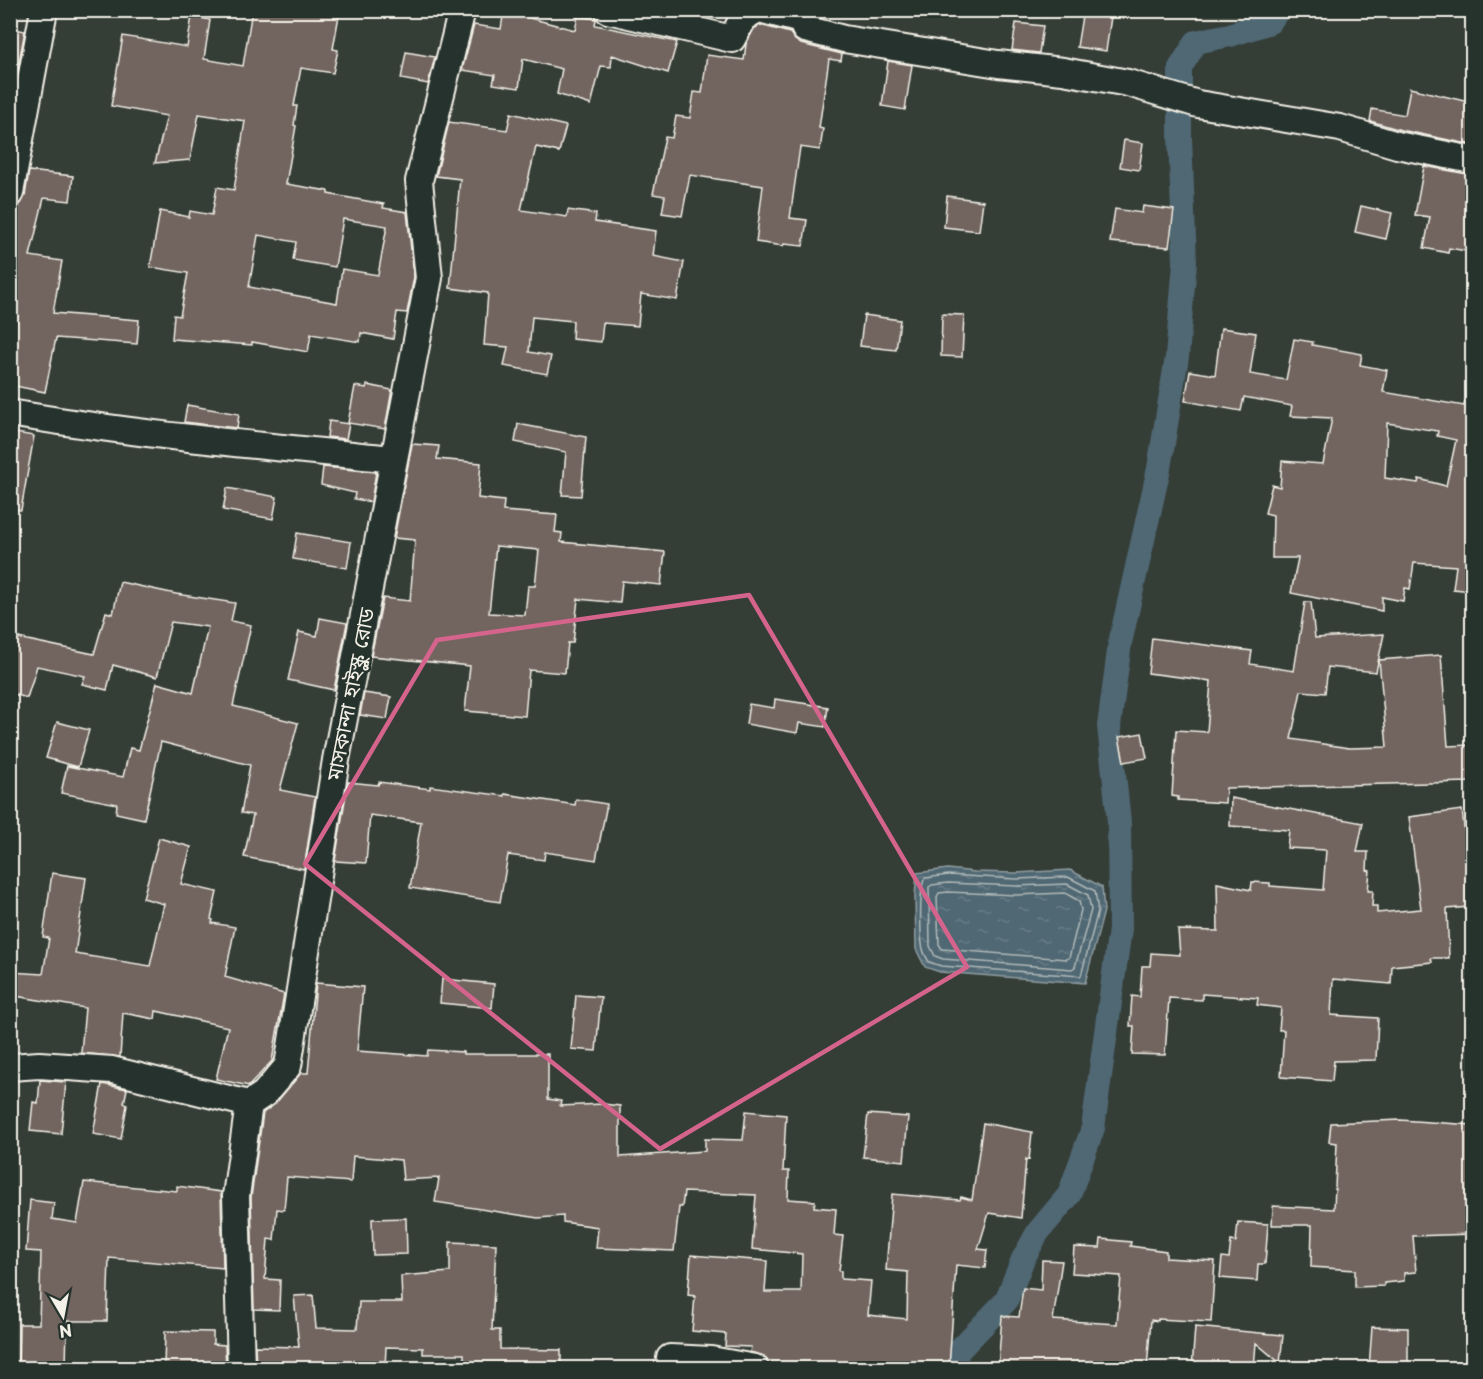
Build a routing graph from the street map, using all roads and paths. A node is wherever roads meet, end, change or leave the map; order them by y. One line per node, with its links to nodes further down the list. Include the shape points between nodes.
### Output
1 (44, 10): 7 (street)
2 (462, 10): 9 (street, মাসকান্দা হাইস্কুল রোড, via 419,181 429,278)
3 (608, 10): 4 (street, via 732,39 743,18)
4 (756, 10)
5 (763, 10): 6 (street, via 801,20 806,29 844,39 1128,83 1198,104 1340,128 1397,145)
6 (1473, 160)
7 (10, 193)
8 (10, 413): 9 (street, via 197,439)
9 (393, 459): 11 (street, মাসকান্দা হাইস্কুল রোড, via 336,760 288,1066 264,1094)
10 (10, 1067): 11 (street, via 112,1070)
11 (249, 1104): 12 (street, via 236,1196)
12 (241, 1368)
13 (669, 1368): 14 (street, via 670,1358)
14 (755, 1368)

